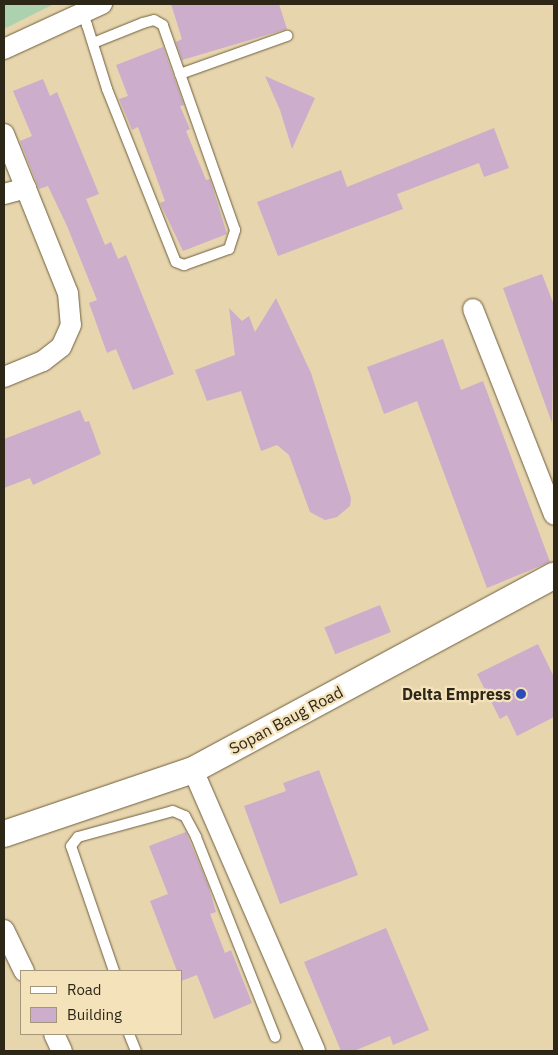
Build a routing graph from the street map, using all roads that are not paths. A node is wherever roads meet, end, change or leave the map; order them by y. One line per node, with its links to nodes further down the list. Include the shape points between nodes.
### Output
1 (102, 4): 2 (street)
2 (83, 13): 4 (lane); 5 (street)
3 (287, 36): 6 (lane)
4 (93, 43): 6 (lane, via 154,20 163,25); 6 (lane, via 176,262 184,266 229,249 236,230)
5 (4, 49)
6 (180, 74)
7 (4, 134): 8 (street)
8 (26, 188): 9 (street); 11 (street, via 68,293 71,325 61,347 43,361)
9 (4, 194)
10 (473, 309): 12 (street)
11 (4, 377)
12 (554, 515)
13 (554, 576): 14 (street, Sopan Baug Road)
14 (193, 770): 15 (street, Sopan Baug Road); 24 (street)
15 (4, 834)
16 (4, 930): 17 (street)
17 (24, 970)
18 (114, 970): 21 (lane, via 71,846 78,838 173,811 185,816 196,837)
19 (54, 1035): 22 (street)
20 (129, 1035): 23 (lane)
21 (275, 1037)
22 (62, 1051)
23 (136, 1051)
24 (315, 1051)

